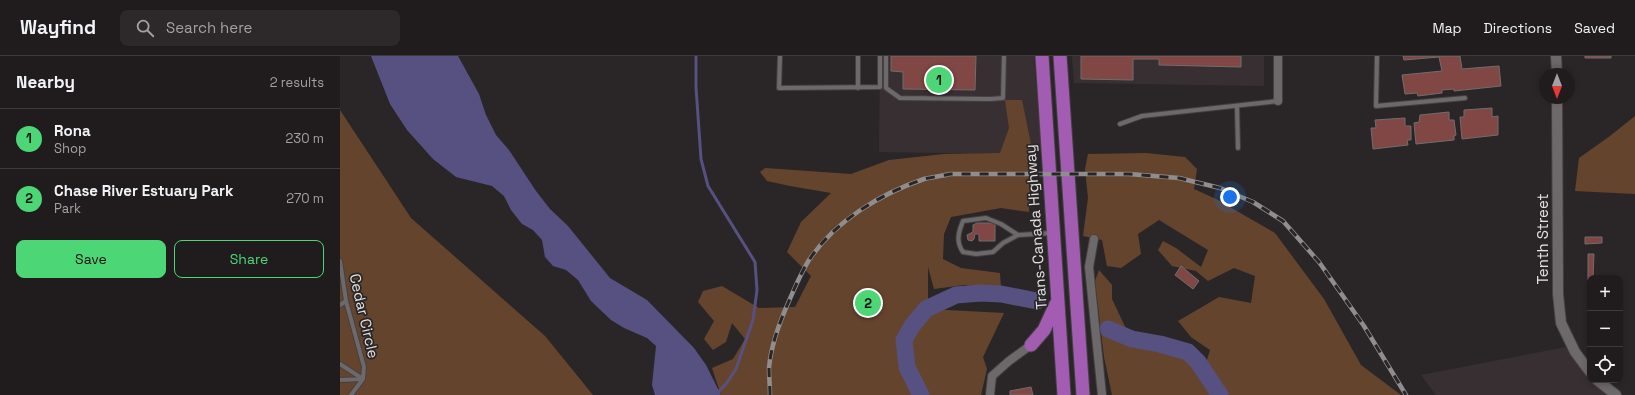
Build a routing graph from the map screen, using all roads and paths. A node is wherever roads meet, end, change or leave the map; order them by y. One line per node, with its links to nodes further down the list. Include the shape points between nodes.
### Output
1 (780, 56): 12 (lane, via 779,88)
2 (858, 56): 12 (lane)
3 (880, 56): 12 (lane, via 880,88)
4 (886, 56): 5 (lane, via 886,88 900,98 984,99 1003,98)
5 (1004, 56)
6 (1042, 56): 19 (highway, Trans-Canada Highway)
7 (1060, 56): 35 (highway)
8 (1278, 56): 14 (street)
9 (1377, 56): 13 (lane, via 1376,106)
10 (1556, 56): 11 (street)
11 (1557, 68)
12 (858, 88)
13 (1465, 98)
14 (1278, 101): 16 (lane)
15 (1557, 104): 28 (street, Tenth Street, via 1558,294 1561,323 1575,352)
16 (1237, 106): 17 (lane, via 1142,116); 18 (lane)
17 (1120, 124)
18 (1238, 148)
19 (1052, 233): 20 (lane); 24 (highway, Trans-Canada Highway)
20 (1018, 235): 20 (lane, via 986,218 963,222 958,232 958,246 963,252 992,252)
21 (1094, 240): 36 (street, via 1089,267)
22 (340, 261): 23 (lane, Cedar Circle)
23 (346, 300): 25 (lane); 29 (lane, Cedar Circle, via 364,366)
24 (1057, 302): 26 (highway, via 1044,330); 34 (highway, Trans-Canada Highway)
25 (340, 305)
26 (1031, 345): 33 (street, via 992,376)
27 (340, 364): 29 (lane)
28 (1587, 368)
29 (363, 379): 30 (lane); 32 (lane, Cedar Circle)
30 (340, 380)
31 (1601, 383): 37 (street)
32 (351, 395)
33 (990, 395)
34 (1064, 395)
35 (1083, 395)
36 (1102, 395)
37 (1616, 395)

